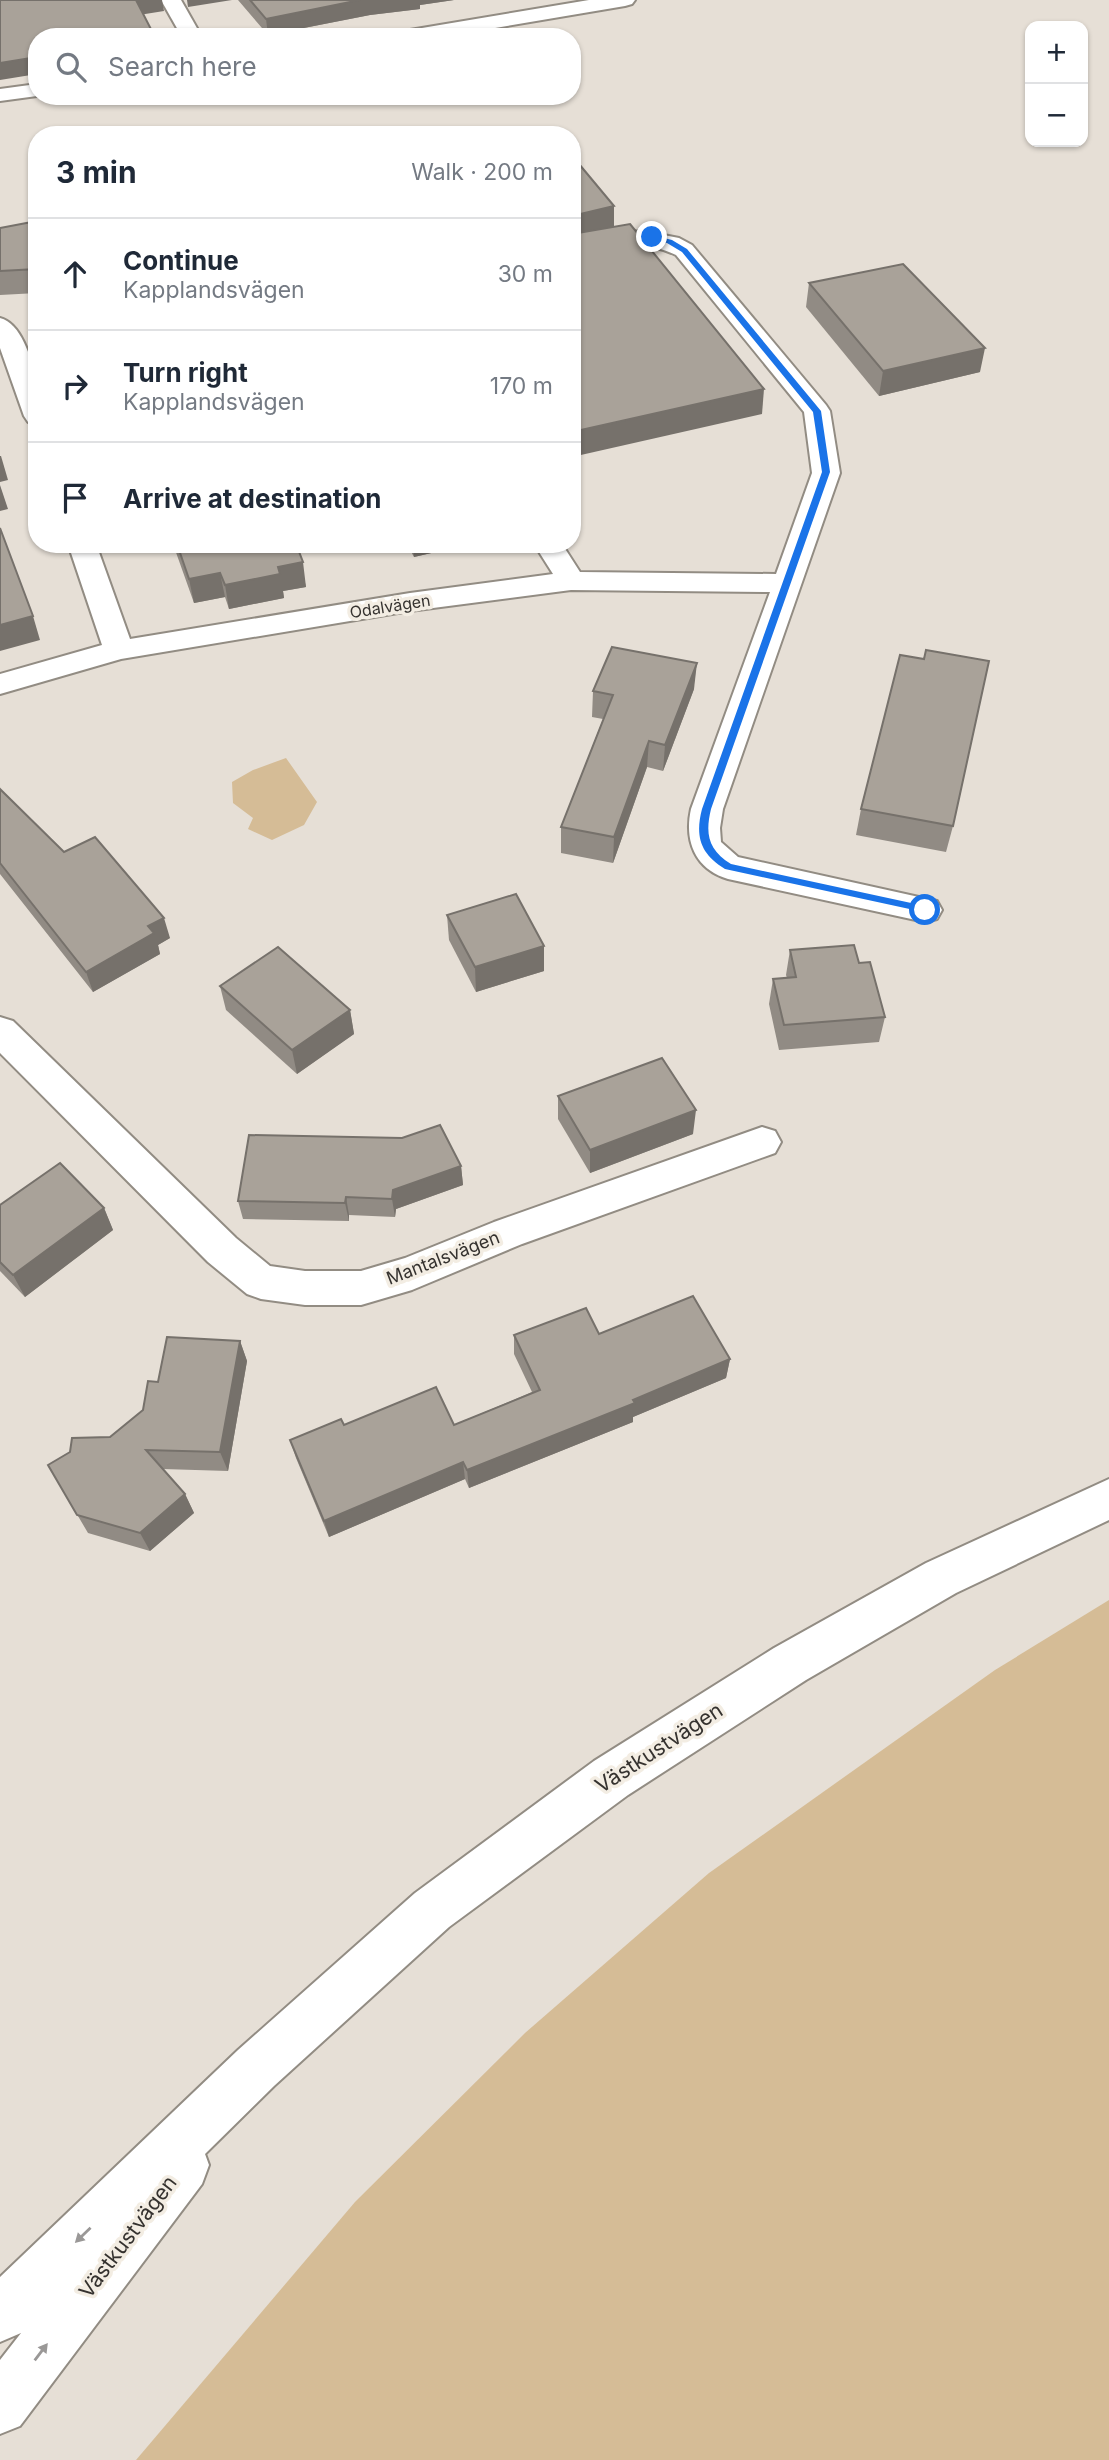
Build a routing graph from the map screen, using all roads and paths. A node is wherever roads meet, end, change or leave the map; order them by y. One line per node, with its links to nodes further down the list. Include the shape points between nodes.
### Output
1 (171, 0): 4 (street)
2 (625, 0): 5 (street)
3 (451, 9): 5 (street)
4 (187, 28)
5 (466, 28)
6 (28, 91): 7 (street)
7 (0, 95)
8 (581, 246): 14 (street, via 652,237 684,250 817,411 826,472)
9 (4, 329): 10 (street)
10 (28, 392)
11 (85, 553): 15 (street)
12 (554, 553): 13 (street)
13 (571, 581): 14 (street, Odalvägen); 15 (street, Odalvägen, via 410,602)
14 (787, 583): 17 (street, via 707,809 704,844 728,867)
15 (119, 650): 16 (street, Odalvägen)
16 (0, 684)
17 (925, 910)
18 (0, 1031): 19 (street, Mantalsvägen, via 222,1250 261,1282 361,1288)
19 (762, 1142)
20 (1109, 1499): 21 (street, Västkustvägen, via 941,1578 790,1664 611,1778 432,1910)
21 (256, 2068): 22 (street, Västkustvägen, one-way to 22); 23 (street, Västkustvägen, one-way to 21)
22 (0, 2315)
23 (0, 2406)

